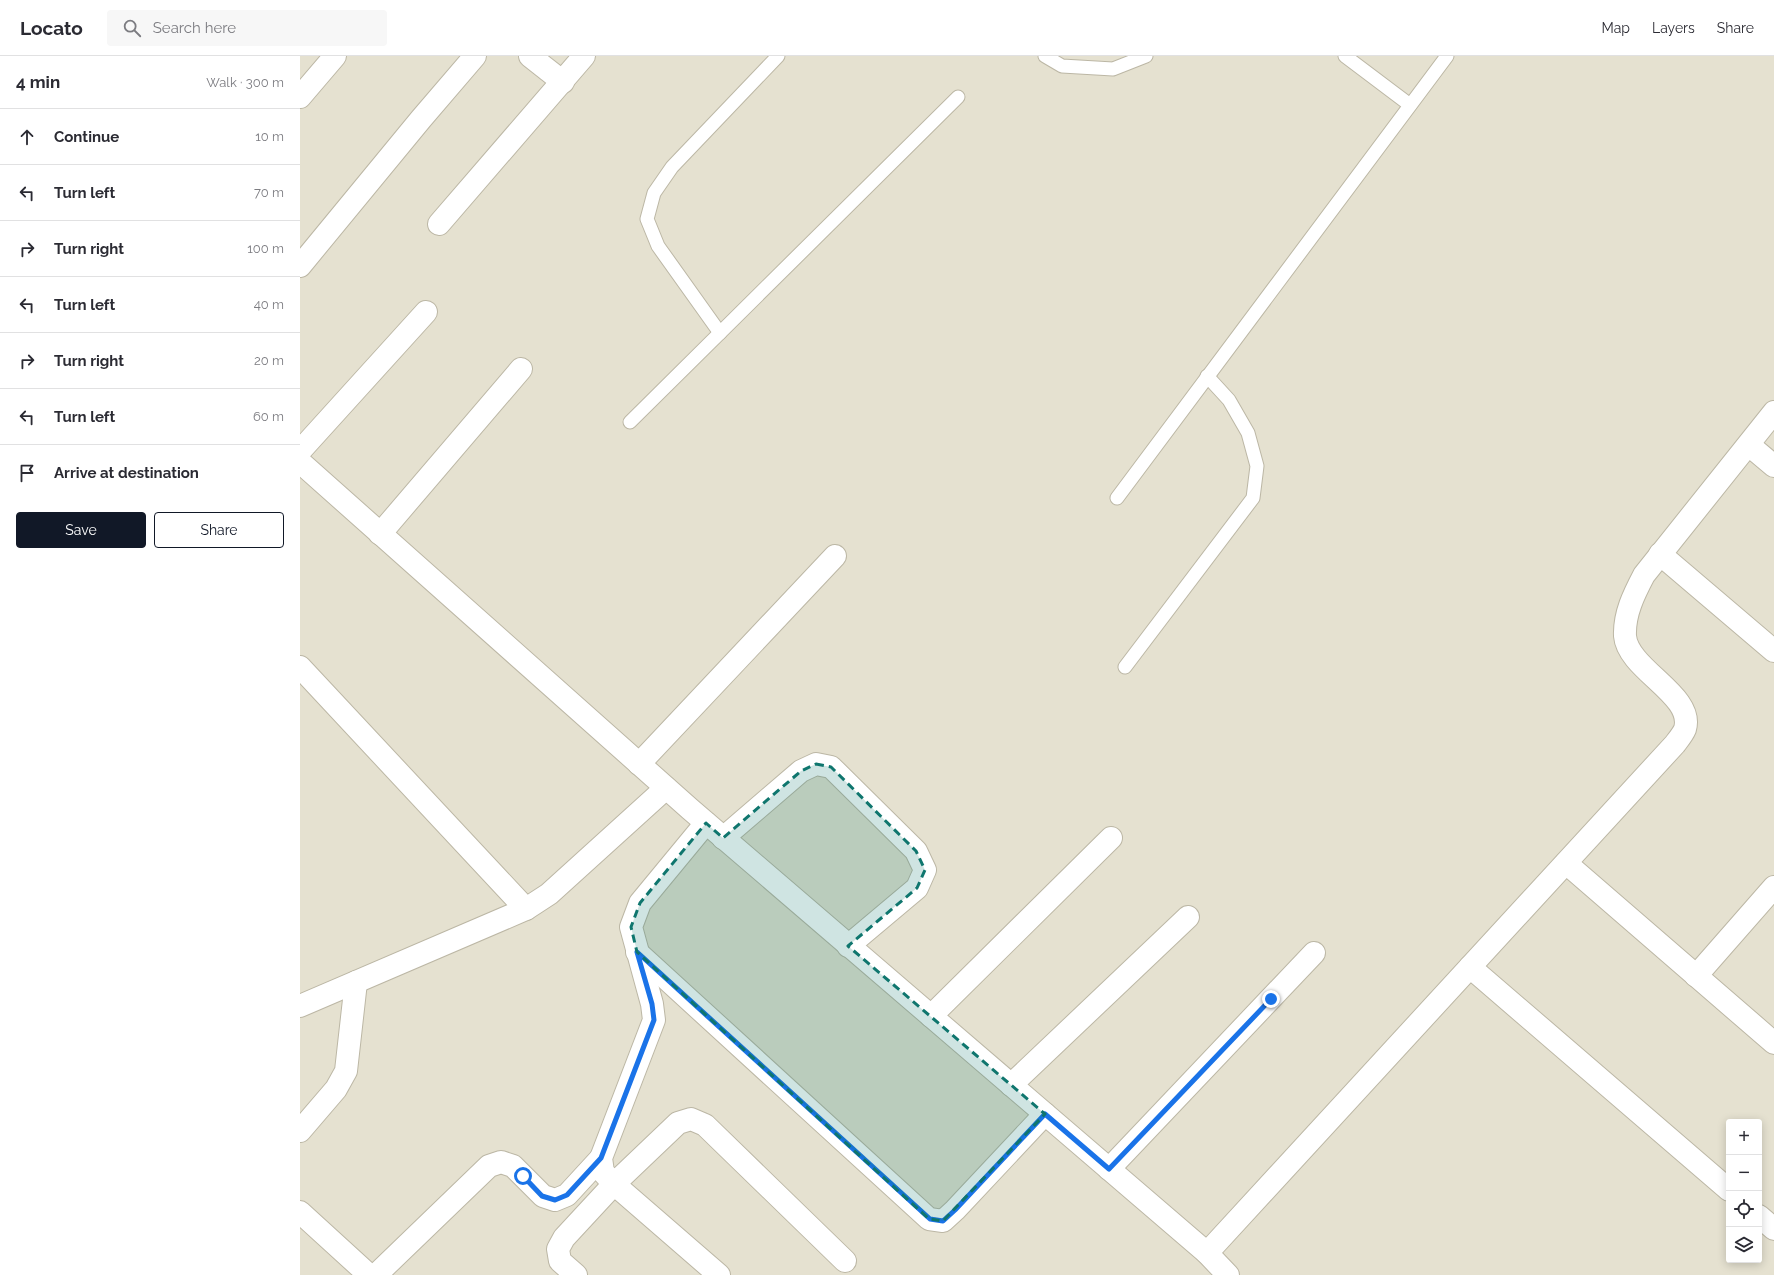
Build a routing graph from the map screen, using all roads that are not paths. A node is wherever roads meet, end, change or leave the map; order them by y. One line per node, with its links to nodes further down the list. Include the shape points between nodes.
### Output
1 (335, 56): 11 (street)
2 (475, 56): 15 (street)
3 (530, 56): 10 (street)
4 (584, 56): 10 (street)
5 (778, 56): 17 (lane, via 672,167 654,193 647,219 658,246)
6 (1045, 56): 7 (lane, via 1062,66 1113,69)
7 (1146, 56)
8 (1345, 56): 13 (lane)
9 (1447, 56): 13 (lane)
10 (563, 82): 14 (street)
11 (300, 97)
12 (958, 97): 17 (lane)
13 (1410, 105): 19 (lane)
14 (439, 224)
15 (300, 266)
16 (426, 312): 23 (street)
17 (720, 333): 21 (lane)
18 (521, 369): 27 (street)
19 (1207, 376): 26 (lane); 32 (lane, via 1229,400 1248,433 1256,466 1253,498)
20 (1774, 412): 22 (street)
21 (630, 422)
22 (1749, 445): 25 (street); 28 (street)
23 (300, 451)
24 (300, 462): 27 (street)
25 (1774, 466)
26 (1117, 498)
27 (380, 534): 33 (street)
28 (1660, 554): 30 (street); 38 (street, via 1644,575 1634,595 1627,618 1625,638 1632,655 1680,704 1686,717 1685,729 1675,744)
29 (835, 556): 33 (street)
30 (1774, 652)
31 (300, 667): 40 (street)
32 (1125, 667)
33 (639, 764): 34 (street)
34 (666, 788): 35 (street); 40 (street, via 549,894)
35 (706, 823): 36 (street); 43 (street, via 640,903 631,927)
36 (723, 838): 42 (street); 42 (street, via 801,770 816,764 831,767 916,851 925,870 917,888)
37 (1111, 838): 49 (street)
38 (1566, 863): 45 (street); 46 (street)
39 (1774, 887): 46 (street)
40 (526, 909): 47 (street)
41 (1188, 917): 51 (street)
42 (848, 946): 49 (street)
43 (637, 952): 52 (street, via 930,1219 943,1221); 54 (street, via 654,1020)
44 (1314, 953): 55 (street)
45 (1470, 967): 57 (street); 61 (street)
46 (1696, 976): 50 (street)
47 (356, 982): 48 (street); 53 (street, via 346,1071 336,1089)
48 (300, 1006)
49 (931, 1016): 51 (street)
50 (1774, 1043)
51 (1011, 1085): 52 (street)
52 (1045, 1114): 55 (street)
53 (300, 1131)
54 (601, 1158): 56 (street, via 603,1172); 64 (street, via 567,1195 555,1200 542,1196 513,1166 501,1162 489,1166)
55 (1109, 1169): 61 (street)
56 (614, 1184): 62 (street, via 678,1123 692,1119 705,1125); 65 (street, via 564,1238 558,1249 560,1261); 66 (street)
57 (1726, 1187)
58 (300, 1212): 63 (street)
59 (1762, 1219): 60 (street)
60 (1774, 1229)
61 (1207, 1253): 67 (street)
62 (845, 1261)
63 (369, 1275)
64 (376, 1275)
65 (576, 1275)
66 (719, 1275)
67 (1228, 1275)

